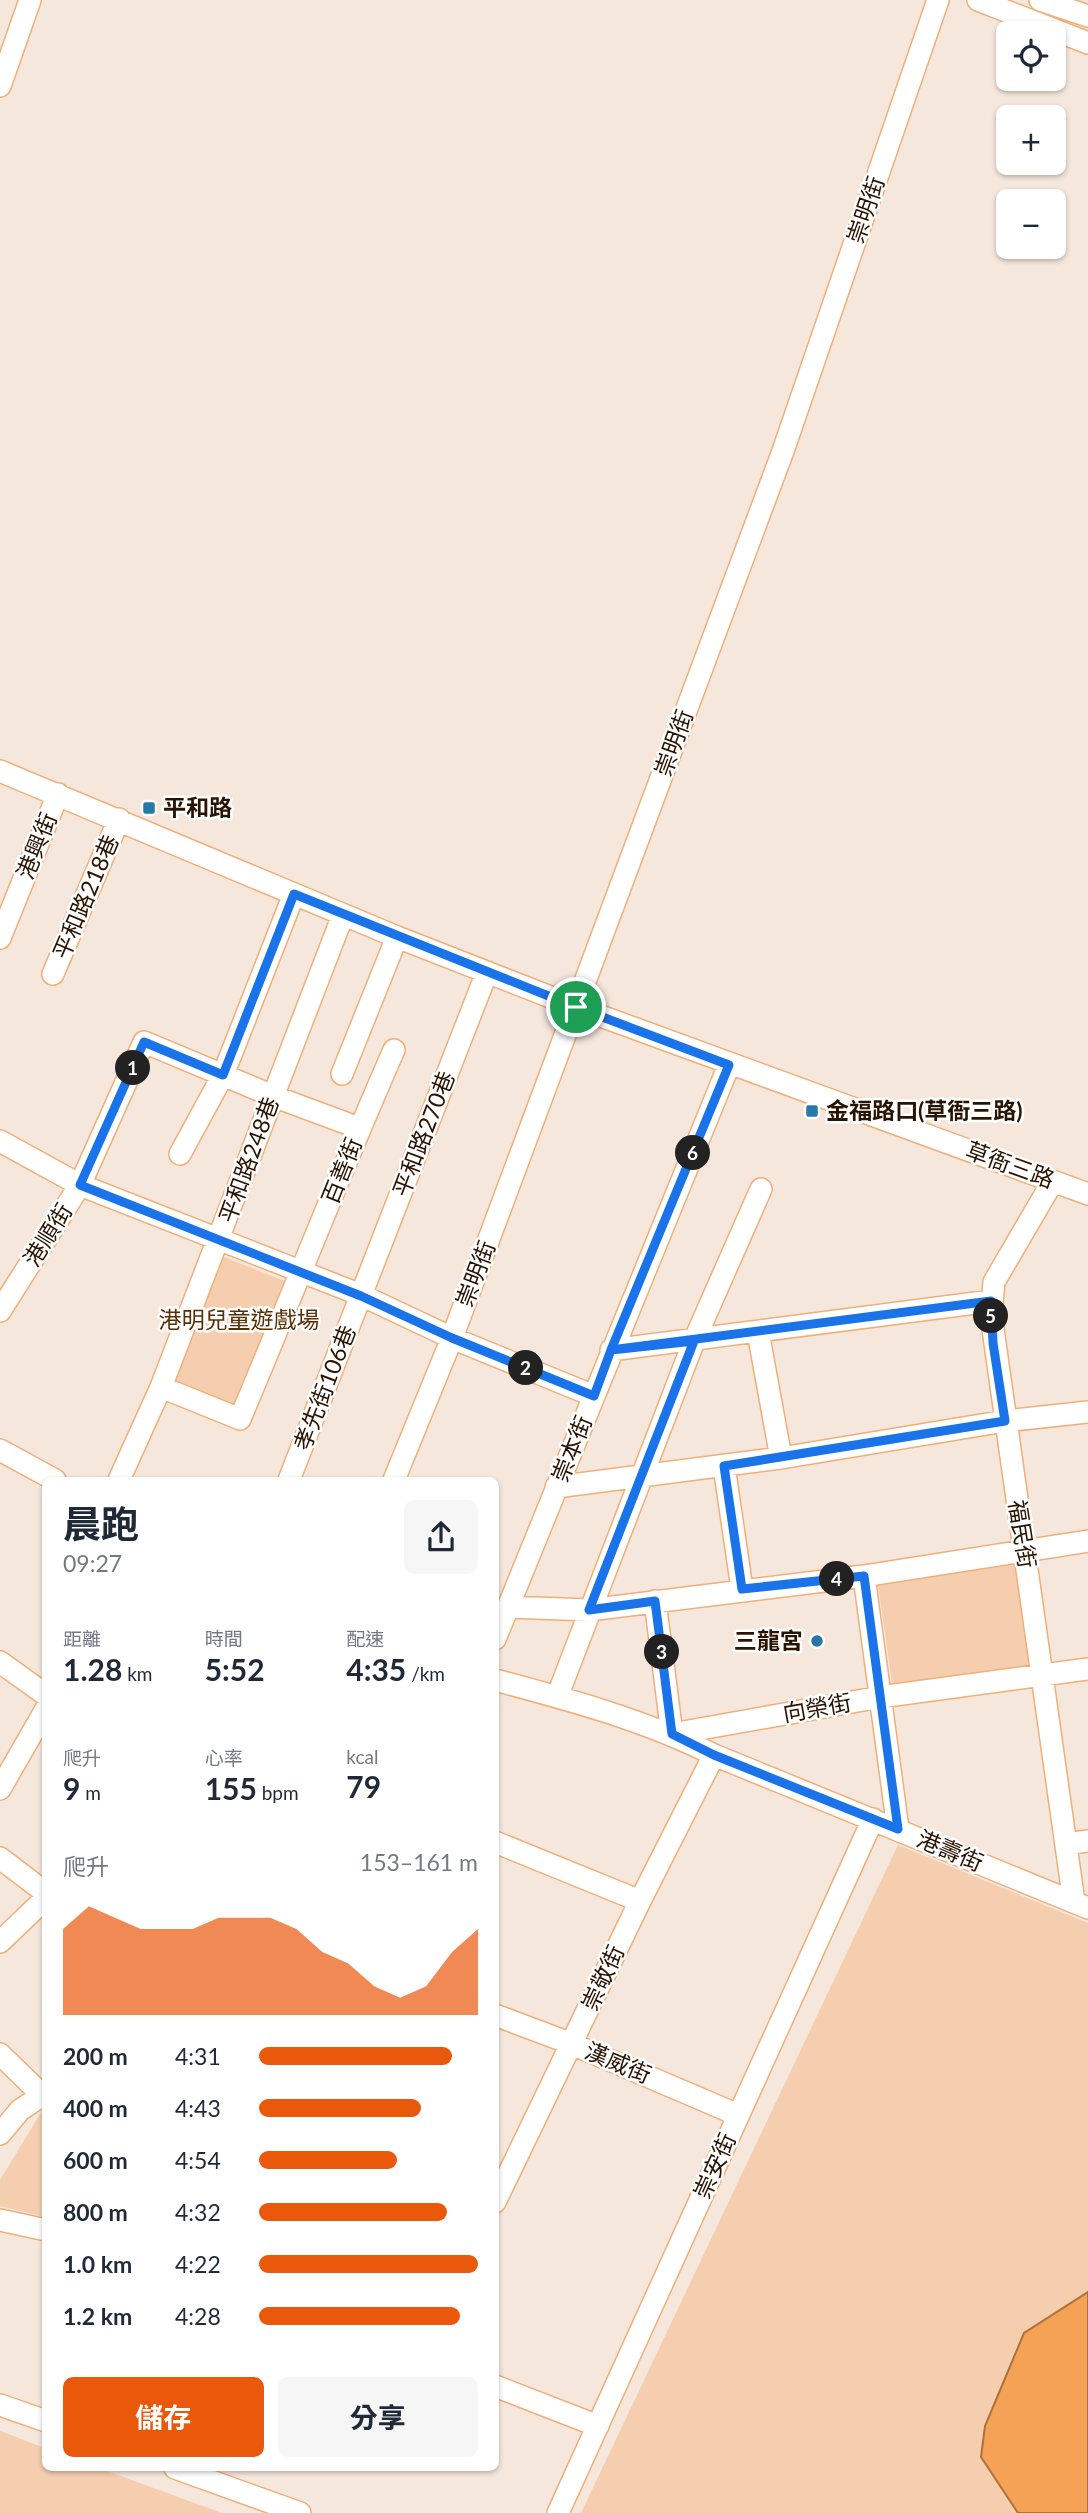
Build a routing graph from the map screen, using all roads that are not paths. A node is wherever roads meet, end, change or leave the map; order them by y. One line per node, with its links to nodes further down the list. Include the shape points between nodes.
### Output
1 (30, 0): 7 (street)
2 (938, 0): 17 (street, 崇明街, via 783,452)
3 (978, 0): 6 (street)
4 (1040, 0): 5 (street)
5 (1088, 16)
6 (1088, 43)
7 (0, 86)
8 (0, 771): 9 (street)
9 (58, 794): 10 (street); 14 (street, 港興街)
10 (118, 819): 11 (street); 16 (street, 平和路218巷)
11 (294, 894): 12 (street); 22 (street)
12 (343, 915): 13 (street); 23 (street, 平和路248巷)
13 (397, 937): 15 (street); 21 (street)
14 (0, 938)
15 (487, 972): 17 (street); 33 (street, 平和路270巷)
16 (53, 974)
17 (576, 1007): 20 (street, 草衙三路); 37 (street, 崇明街)
18 (144, 1042): 22 (street, 百善街); 28 (street, 港順街)
19 (394, 1051): 24 (street)
20 (729, 1065): 27 (street, 草衙三路); 39 (street, 崇本街)
21 (342, 1074)
22 (223, 1075): 23 (street, 百善街); 26 (street)
23 (273, 1096): 24 (street, 百善街); 31 (street, 平和路248巷)
24 (359, 1128): 32 (street, 百善街)
25 (0, 1141): 28 (street)
26 (180, 1154)
27 (1053, 1181): 30 (street, 草衙三路); 34 (street, 福民街, via 995,1282)
28 (80, 1185): 31 (street); 35 (street, 港順街)
29 (761, 1189): 38 (street)
30 (1088, 1194)
31 (219, 1240): 32 (street); 40 (street, 平和路248巷)
32 (302, 1273): 33 (street); 40 (street, 百善街, via 240,1419)
33 (361, 1296): 37 (street); 49 (street, 孝先街106巷)
34 (991, 1301): 36 (street); 43 (street, 福民街)
35 (0, 1311)
36 (758, 1332): 38 (street); 45 (street)
37 (452, 1338): 41 (street); 50 (street, 崇明街)
38 (694, 1341): 39 (street); 51 (street)
39 (611, 1350): 41 (street, 崇本街)
40 (161, 1387): 48 (street, 平和路248巷)
41 (594, 1396): 52 (street, 崇本街)
42 (1088, 1412): 43 (street)
43 (1005, 1421): 45 (street); 54 (street, 福民街)
44 (0, 1450): 47 (street)
45 (781, 1458): 46 (street)
46 (724, 1466): 51 (street); 56 (street)
47 (50, 1477)
48 (120, 1477)
49 (290, 1477)
50 (395, 1477)
51 (642, 1477): 52 (street); 59 (street)
52 (556, 1487): 58 (street, 崇本街)
53 (1088, 1541): 54 (street)
54 (1025, 1549): 55 (street); 63 (street, 福民街)
55 (864, 1576): 56 (street); 67 (street)
56 (742, 1589): 57 (street)
57 (655, 1601): 59 (street); 69 (street)
58 (509, 1607): 59 (street); 60 (street, 崇本街)
59 (589, 1610): 66 (street)
60 (499, 1630)
61 (0, 1662): 65 (street)
62 (1088, 1669): 63 (street, 向榮街)
63 (1043, 1674): 67 (street, 向榮街); 76 (street, 福民街)
64 (499, 1681): 66 (street, 港壽街)
65 (42, 1692)
66 (557, 1697): 69 (street, 港壽街)
67 (880, 1698): 69 (street, 向榮街); 73 (street)
68 (42, 1716): 71 (street)
69 (672, 1734): 70 (street, 港壽街)
70 (714, 1755): 72 (street, 港壽街); 80 (street, 崇敬街)
71 (0, 1788)
72 (873, 1819): 73 (street, 港壽街); 88 (street, 崇安街)
73 (898, 1829): 81 (street, 港壽街)
74 (1088, 1841): 76 (street)
75 (499, 1844): 80 (street)
76 (1066, 1844): 81 (street, 福民街)
77 (0, 1858): 78 (street)
78 (42, 1893)
79 (42, 1900): 82 (street)
80 (640, 1901): 84 (street, 崇敬街)
81 (1081, 1905)
82 (0, 1942)
83 (499, 2017): 84 (street, 漢威街)
84 (572, 2044): 88 (street, 漢威街); 90 (street, 崇敬街)
85 (0, 2054): 86 (street)
86 (42, 2092)
87 (42, 2095): 89 (street, via 20,2110)
88 (738, 2115): 96 (street, 崇安街)
89 (0, 2134)
90 (499, 2194)
91 (0, 2220): 92 (street)
92 (42, 2229)
93 (499, 2388): 96 (street)
94 (0, 2405): 95 (street)
95 (42, 2420)
96 (598, 2426): 100 (street, 崇安街)
97 (196, 2471): 98 (street)
98 (216, 2474): 99 (street)
99 (300, 2513)
100 (558, 2513)

